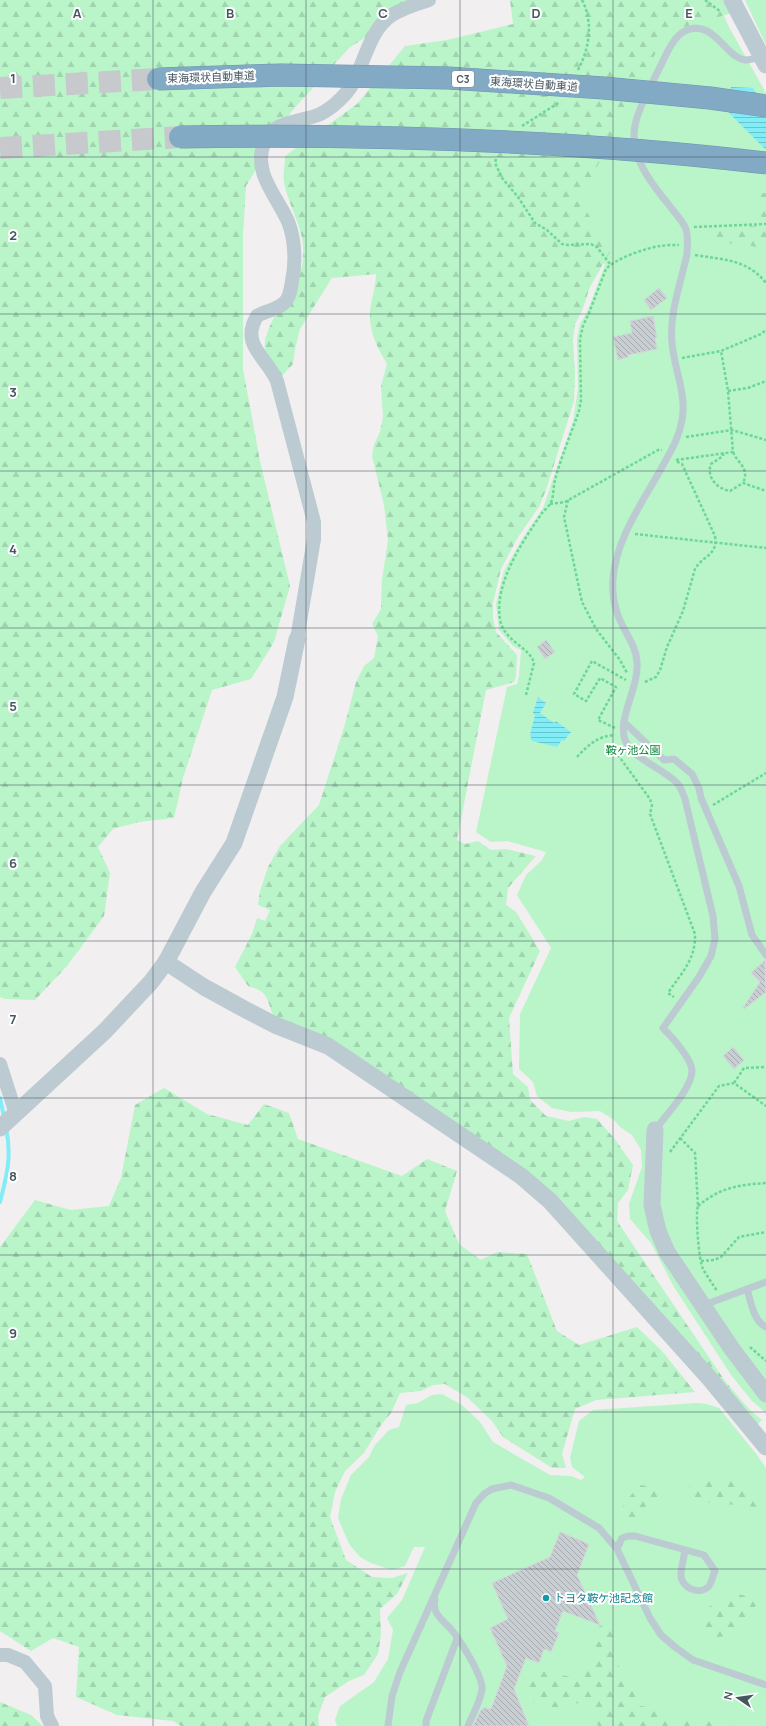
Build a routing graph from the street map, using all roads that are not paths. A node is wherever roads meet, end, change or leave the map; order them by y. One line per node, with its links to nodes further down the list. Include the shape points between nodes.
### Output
1 (429, 0): 8 (street, via 402,9 386,20 374,36 353,83 337,102 319,114 279,126 264,142 261,156 263,172 292,234 294,271 286,301 283,305 257,316 250,336 277,381 314,522 314,539)
2 (732, 0): 3 (street)
3 (764, 61): 9 (lane, via 746,60 735,55 712,34 698,28 687,30 675,39 642,102 635,122 634,137 638,160 651,183 686,228 687,254 672,321 674,359 683,396 679,436 625,533 616,557 614,602 630,638 637,662 636,681)
4 (158, 79): 5 (highway, 東海環状自動車道 / C3, bridge, via 281,75 448,78 604,88)
5 (766, 106)
6 (180, 137): 7 (highway, bridge, via 441,138 597,146)
7 (766, 163)
8 (297, 639): 11 (street, via 286,697 234,843 203,892)
9 (624, 722): 10 (lane, via 664,760 674,759 692,774 739,886 752,934); 14 (lane, via 624,735 630,748 677,783 685,799 715,939 711,956 699,977 663,1028 688,1059 692,1070 690,1082)
10 (766, 955)
11 (166, 962): 13 (street, via 151,982 104,1031); 20 (street, via 246,1010 328,1046 521,1176 550,1201 710,1379)
12 (0, 1064): 13 (street)
13 (9, 1120)
14 (655, 1130): 17 (street, via 652,1205 658,1231 667,1252)
15 (766, 1282): 16 (lane)
16 (747, 1289): 17 (lane); 18 (lane, via 757,1319)
17 (704, 1305): 19 (street, via 732,1349)
18 (766, 1327)
19 (766, 1394)
20 (766, 1447)
21 (617, 1549): 22 (lane, via 622,1538 628,1536); 23 (lane, via 599,1528 549,1498 511,1485 492,1489 476,1503); 26 (lane, via 650,1618 674,1647 693,1660)
22 (685, 1550): 22 (lane, via 704,1555 715,1571 709,1586 703,1590 690,1589 683,1583 681,1576)
23 (437, 1590): 24 (lane, via 434,1605 436,1612); 28 (lane, via 400,1672 392,1696)
24 (458, 1639): 29 (lane); 30 (lane, via 481,1681 482,1688)
25 (0, 1655): 27 (street, via 25,1662 45,1686 47,1716)
26 (766, 1686)
27 (52, 1726)
28 (388, 1726)
29 (426, 1726)
30 (468, 1726)

